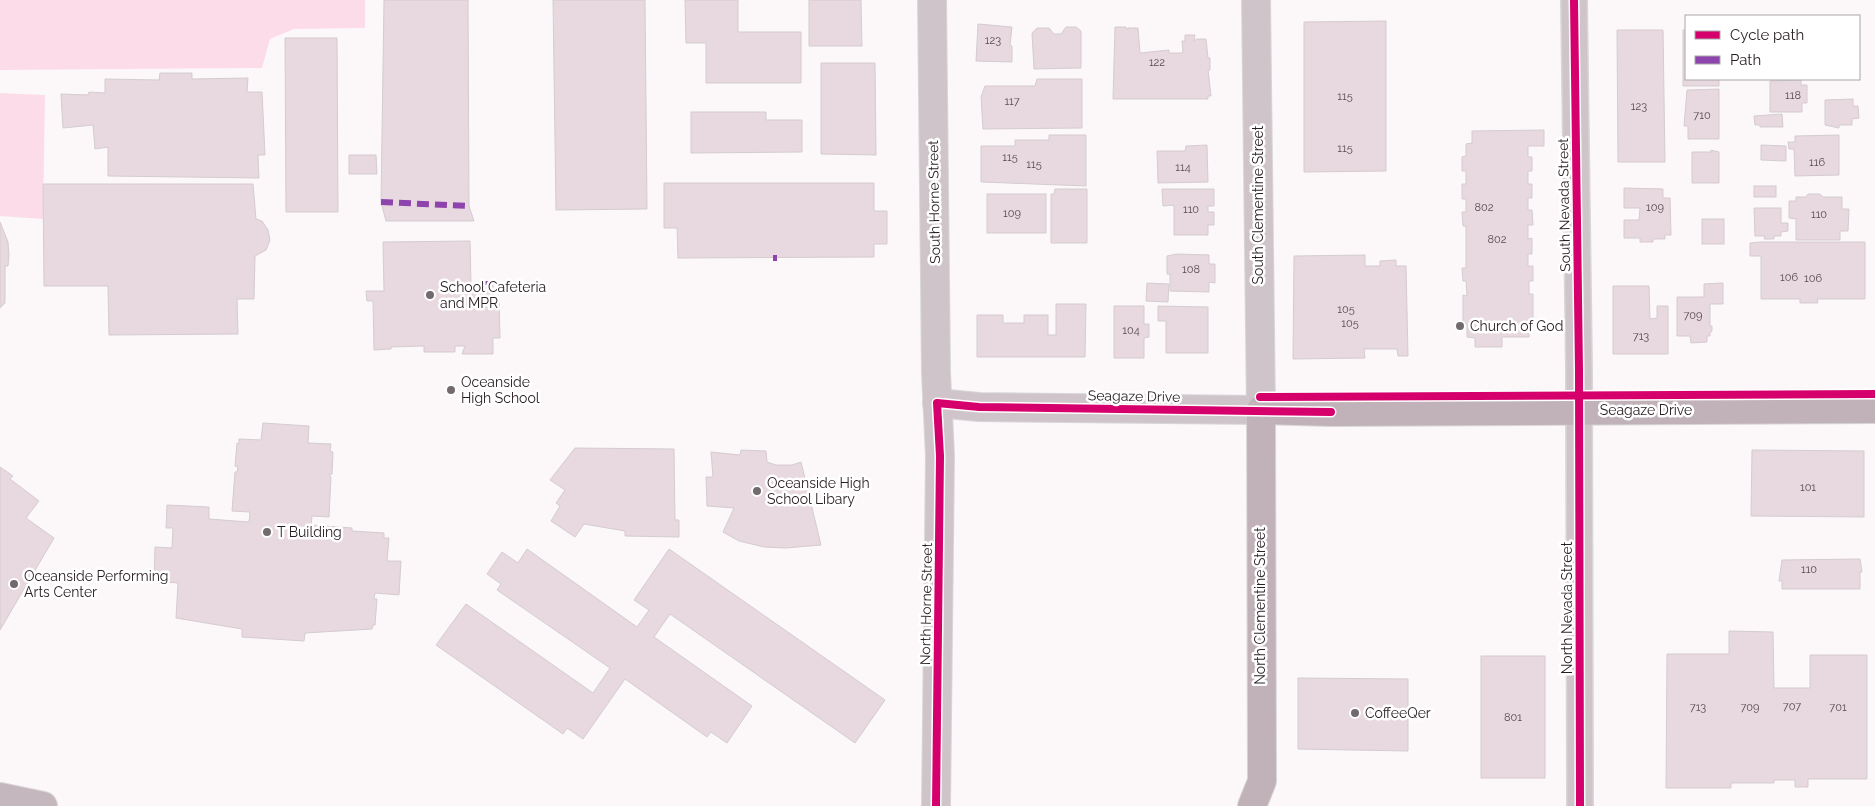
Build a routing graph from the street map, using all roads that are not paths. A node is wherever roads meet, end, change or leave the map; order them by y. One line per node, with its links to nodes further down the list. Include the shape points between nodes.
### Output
1 (932, 0): 4 (street, South Horne Street)
2 (1256, 0): 6 (street, South Clementine Street)
3 (1574, 0): 7 (street, South Nevada Street)
4 (937, 403): 6 (street, Seagaze Drive, via 979,407); 15 (street, North Horne Street, via 940,456)
5 (1875, 409): 7 (main road, Seagaze Drive)
6 (1261, 410): 8 (main road, Seagaze Drive); 9 (main road, North Clementine Street)
7 (1579, 410): 8 (main road, Seagaze Drive); 16 (street, North Nevada Street)
8 (1331, 412): 9 (main road, via 1295,417 1275,427)
9 (1259, 444): 12 (main road, North Clementine Street, via 1262,782)
10 (0, 797): 14 (highway)
11 (0, 804): 13 (main road)
12 (1253, 804)
13 (19, 806)
14 (43, 806)
15 (936, 806)
16 (1580, 806)

